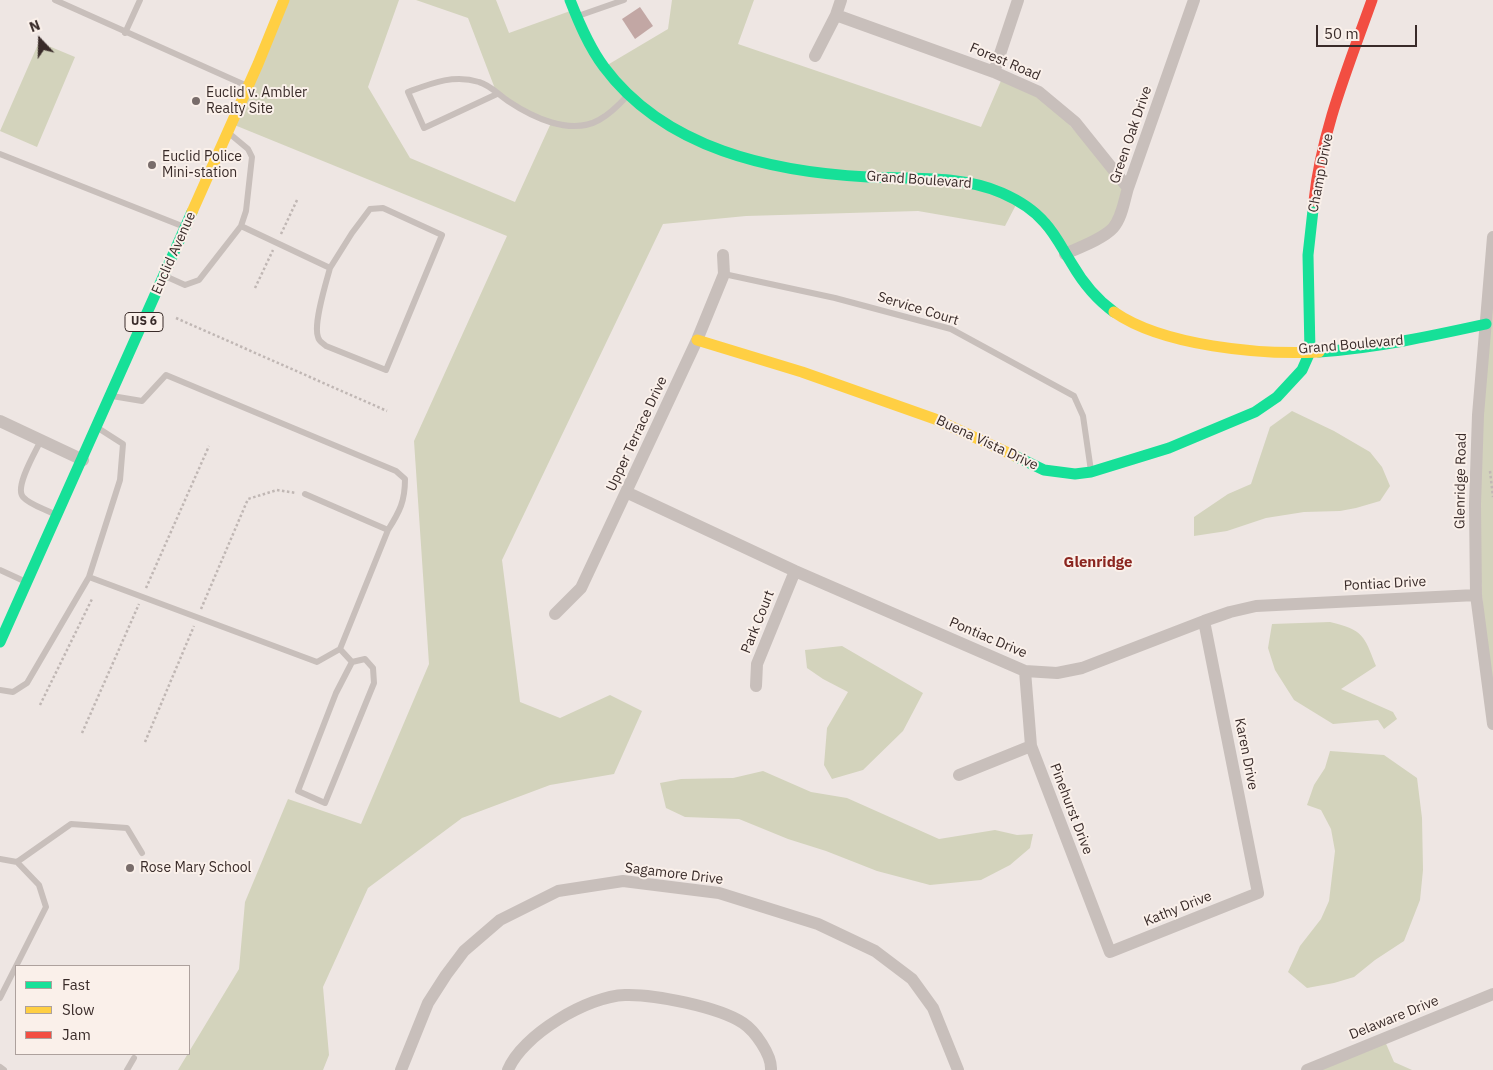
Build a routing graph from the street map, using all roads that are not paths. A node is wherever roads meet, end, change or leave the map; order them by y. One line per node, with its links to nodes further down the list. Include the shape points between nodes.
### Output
1 (54, 0): 12 (lane)
2 (140, 0): 12 (lane)
3 (284, 0): 15 (street, Euclid Avenue / US 6)
4 (570, 0): 11 (street, Grand Boulevard)
5 (624, 0): 11 (lane)
6 (841, 0): 10 (street)
7 (1018, 0): 14 (street)
8 (1194, 0): 20 (street, Green Oak Drive)
9 (1372, 0): 31 (street, Champ Drive, via 1333,110 1315,188 1308,255)
10 (836, 15): 13 (street); 14 (street, Forest Road)
11 (576, 16): 17 (street, Grand Boulevard, via 604,67)
12 (125, 33): 15 (lane)
13 (815, 56)
14 (994, 72): 20 (street, Forest Road, via 1039,92 1075,122)
15 (248, 87): 18 (street, Euclid Avenue / US 6)
16 (498, 94): 16 (lane, via 481,82 466,80 436,81 408,92 424,128); 17 (lane, via 539,119 583,125 596,122 611,112)
17 (629, 94): 24 (street, Grand Boulevard, via 654,115 686,134 758,163 839,175 961,182 999,191 1040,217 1054,233)
18 (228, 133): 21 (lane, via 248,149 252,157 246,211); 22 (street, Euclid Avenue / US 6)
19 (0, 154): 22 (lane)
20 (1128, 188): 24 (street, Green Oak Drive, via 1120,216 1112,228)
21 (241, 226): 26 (lane); 28 (lane, via 199,280 185,285)
22 (185, 228): 28 (street, Euclid Avenue / US 6)
23 (1493, 237): 29 (street, Glenridge Road)
24 (1065, 254): 31 (street, Grand Boulevard, via 1080,280 1107,307 1164,336 1195,343)
25 (723, 255): 27 (street, Upper Terrace Drive)
26 (330, 268): 26 (lane, via 320,311 317,336 320,342 386,370 442,235 383,208 370,209)
27 (724, 274): 30 (street, Upper Terrace Drive); 37 (lane, Service Court, via 835,298 951,330 1074,396 1083,416)
28 (164, 275): 32 (street, Euclid Avenue / US 6)
29 (1486, 324): 31 (street, Grand Boulevard, via 1366,347); 46 (street, Glenridge Road, via 1478,415)
30 (697, 340): 37 (street, Buena Vista Drive, via 802,372 935,419 1044,470 1075,474); 38 (street, Upper Terrace Drive)
31 (1310, 352): 37 (street, Buena Vista Drive, via 1292,382 1255,412 1169,448)
32 (111, 396): 34 (street, Euclid Avenue / US 6); 41 (lane, via 142,401 166,375 396,471 405,479 405,496)
33 (0, 421): 35 (street)
34 (97, 428): 36 (street, Euclid Avenue / US 6); 44 (lane, via 123,444 120,480)
35 (41, 440): 36 (street); 40 (lane, via 20,484 20,493 25,499)
36 (83, 460): 40 (street, Euclid Avenue / US 6)
37 (1091, 472)
38 (626, 492): 43 (street, Pontiac Drive); 47 (street, Upper Terrace Drive, via 581,588)
39 (305, 494): 41 (lane)
40 (58, 515): 45 (street, Euclid Avenue / US 6)
41 (388, 530): 50 (lane)
42 (0, 570): 45 (lane)
43 (795, 570): 52 (street, Pontiac Drive); 53 (street, Park Court, via 758,664)
44 (89, 577): 50 (lane, via 317,662); 54 (lane, via 27,683 13,692)
45 (27, 582): 49 (street, Euclid Avenue / US 6)
46 (1476, 595): 48 (street, Pontiac Drive, via 1256,606); 55 (street, Glenridge Road)
47 (555, 614)
48 (1204, 622): 52 (street, Pontiac Drive, via 1082,668 1057,672); 61 (street, Karen Drive)
49 (1, 638)
50 (340, 649): 51 (lane)
51 (352, 662): 51 (lane, via 298,791 325,803 374,683 373,668 365,659)
52 (1025, 671): 56 (street, Pinehurst Drive)
53 (756, 686)
54 (0, 690)
55 (1493, 724)
56 (1031, 746): 57 (street); 62 (street, Pinehurst Drive)
57 (959, 775)
58 (142, 853): 60 (lane, via 127,828 71,824)
59 (0, 859): 60 (lane)
60 (17, 862): 63 (lane, via 39,885 46,907)
61 (1258, 893): 62 (street, Kathy Drive)
62 (1110, 952)
63 (17, 965)
64 (15, 968): 66 (lane)
65 (1493, 994): 75 (street, Delaware Drive)
66 (0, 998)
67 (134, 1058): 70 (lane)
68 (0, 1067): 69 (lane)
69 (4, 1070)
70 (127, 1070)
71 (402, 1070): 74 (street, Sagamore Drive, via 428,1003 446,975 464,951 500,920 558,891 623,881 720,893 818,924 875,951 912,979 933,1008)
72 (508, 1070): 73 (street, via 526,1045 565,1015 624,995 703,1006 744,1023 762,1044)
73 (771, 1070)
74 (958, 1070)
75 (1307, 1070)

